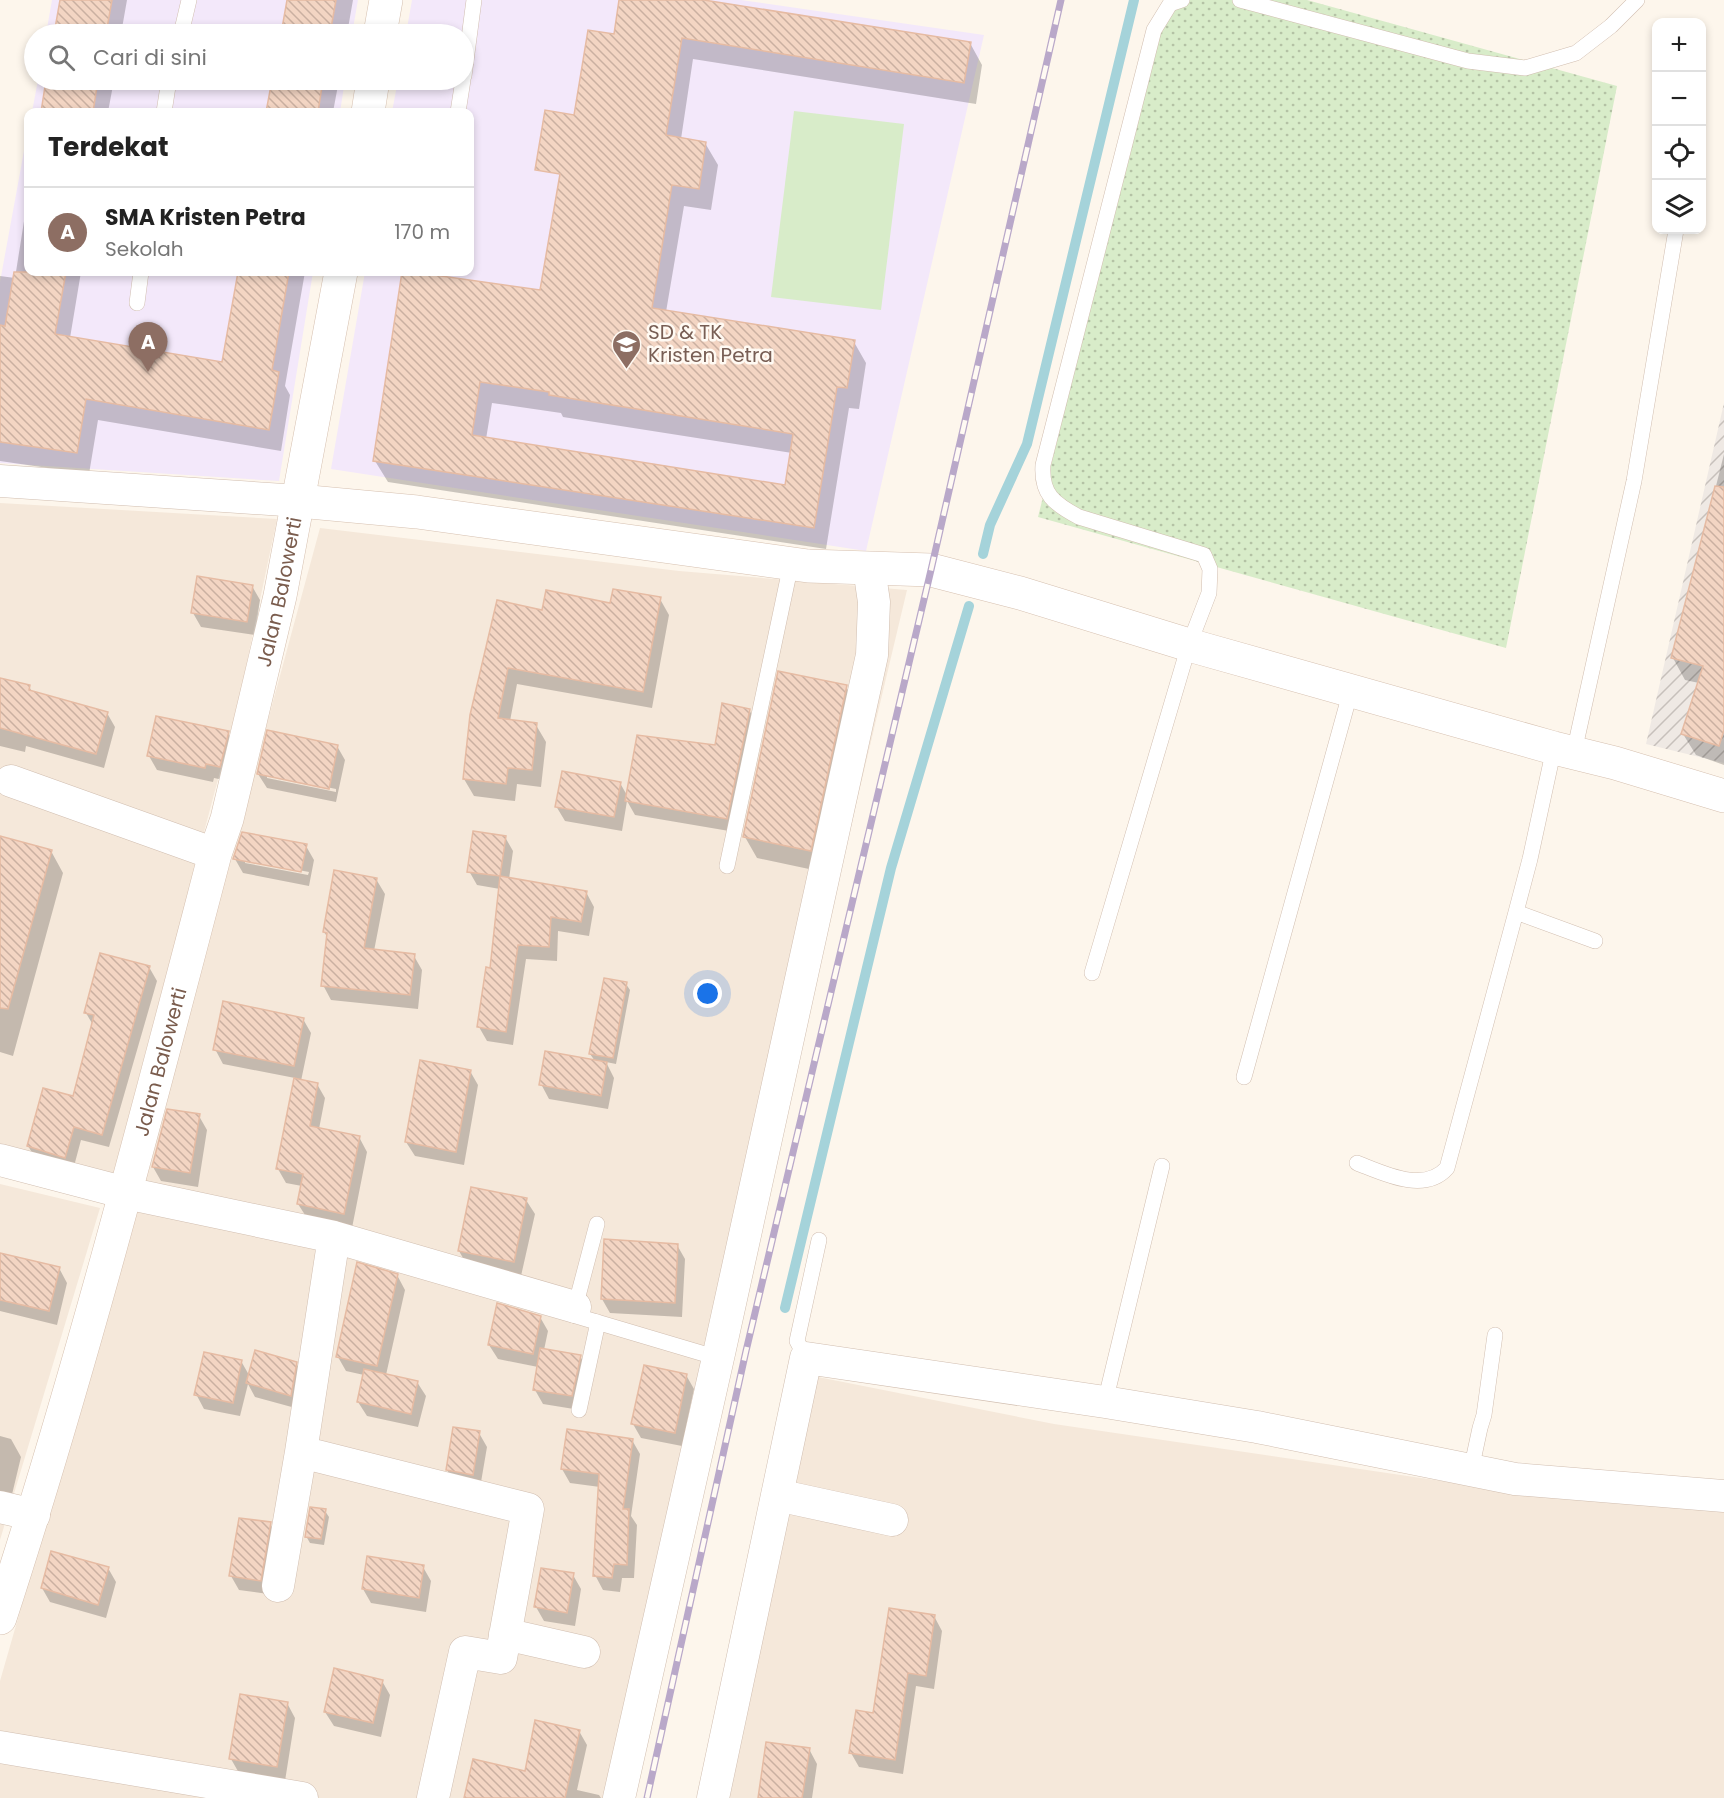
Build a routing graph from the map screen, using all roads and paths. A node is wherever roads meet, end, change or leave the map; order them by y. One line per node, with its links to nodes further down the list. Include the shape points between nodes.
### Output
1 (189, 0): 7 (lane)
2 (386, 0): 8 (street)
3 (474, 0): 9 (lane)
4 (1182, 0): 24 (lane, via 1170,4 1154,30 1042,465 1041,482 1061,508 1079,517 1204,555 1210,569 1209,593)
5 (1240, 0): 6 (lane, via 1468,61 1525,68 1576,53)
6 (1637, 0)
7 (183, 24)
8 (382, 24)
9 (471, 24)
10 (168, 90): 13 (lane)
11 (371, 90): 14 (street)
12 (462, 90): 15 (lane)
13 (165, 108)
14 (369, 108)
15 (459, 108)
16 (1675, 234): 26 (lane, via 1634,481)
17 (140, 276): 19 (lane)
18 (340, 276): 21 (street, Jalan Balowerti)
19 (137, 303)
20 (0, 481): 21 (street)
21 (299, 501): 22 (street, via 417,512); 29 (street, Jalan Balowerti, via 230,808)
22 (791, 564): 23 (street); 30 (lane)
23 (869, 568): 24 (street, via 931,570); 44 (street, via 874,602 872,655)
24 (1189, 645): 25 (street); 33 (lane)
25 (1351, 690): 26 (street); 34 (lane)
26 (1564, 750): 28 (street); 31 (lane)
27 (11, 781): 29 (street)
28 (1724, 796)
29 (215, 854): 38 (street, Jalan Balowerti)
30 (727, 866)
31 (1516, 912): 32 (lane); 36 (lane, via 1447,1168 1439,1177 1427,1180 1398,1178)
32 (1594, 941)
33 (1092, 973)
34 (1244, 1077)
35 (0, 1160): 38 (street)
36 (1357, 1163)
37 (1162, 1166): 46 (lane)
38 (126, 1193): 40 (street); 53 (street, Jalan Balowerti)
39 (597, 1224): 42 (lane)
40 (334, 1237): 42 (street); 48 (street)
41 (819, 1240): 45 (lane, via 796,1341)
42 (587, 1314): 44 (lane); 47 (lane)
43 (1495, 1335): 49 (lane, via 1485,1415)
44 (718, 1358): 62 (street)
45 (806, 1358): 46 (street); 50 (street)
46 (1105, 1402): 49 (street, via 1257,1427)
47 (579, 1410)
48 (301, 1452): 55 (street); 57 (street, via 528,1509)
49 (1471, 1470): 51 (street, via 1515,1479)
50 (777, 1495): 54 (street); 63 (street)
51 (1724, 1496)
52 (0, 1507): 53 (street)
53 (34, 1515): 56 (street, Jalan Balowerti)
54 (892, 1520)
55 (278, 1586)
56 (0, 1618)
57 (505, 1634): 58 (street); 61 (street, via 501,1658 465,1652)
58 (584, 1652)
59 (0, 1747): 60 (street)
60 (302, 1798)
61 (434, 1798)
62 (619, 1798)
63 (713, 1798)

